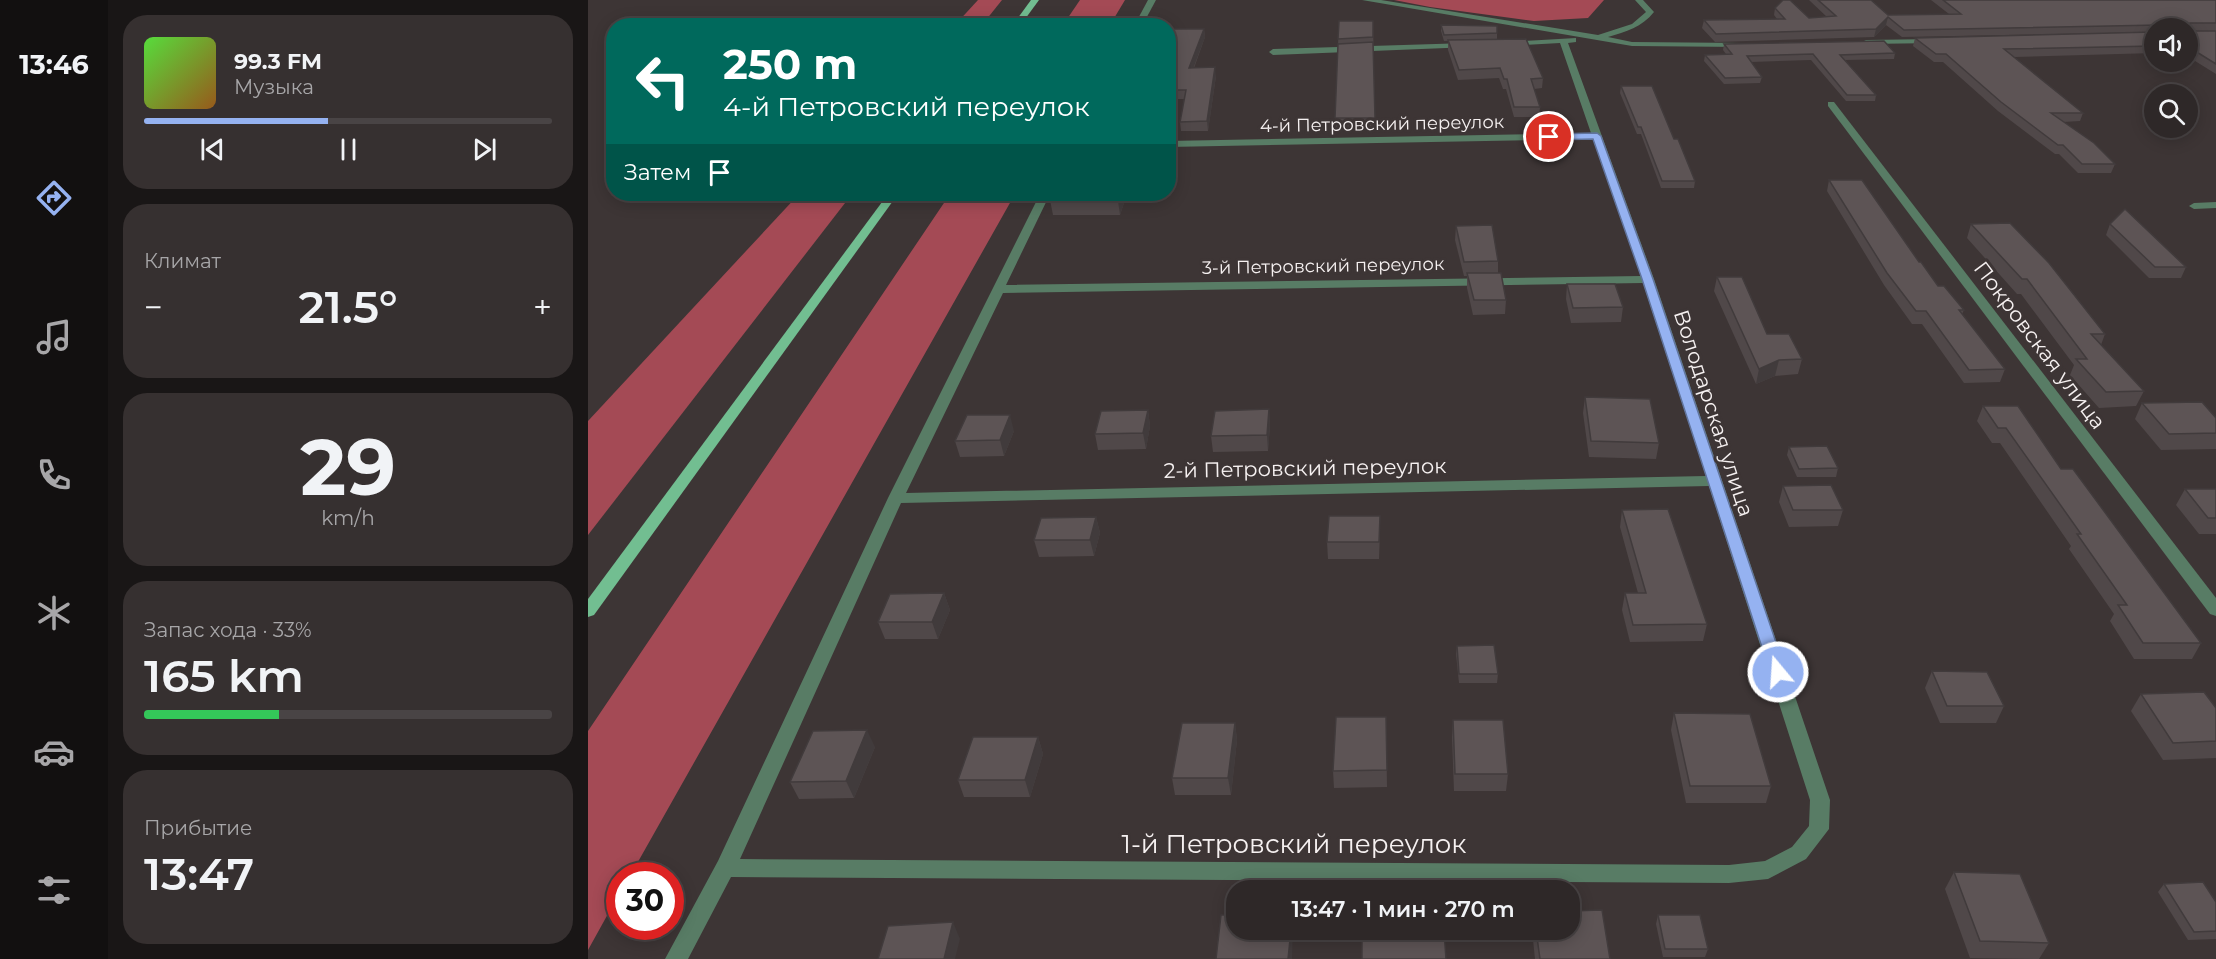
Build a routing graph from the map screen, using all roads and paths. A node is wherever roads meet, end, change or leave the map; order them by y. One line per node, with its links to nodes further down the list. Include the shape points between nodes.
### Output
1 (1035, 0): 5 (main road)
2 (1152, 0): 6 (street)
3 (1366, 0): 7 (street)
4 (1639, 0): 7 (street, via 1650,12 1643,20 1633,27)
5 (1022, 18)
6 (1142, 18)
7 (1597, 37): 9 (street); 13 (street, via 1632,44)
8 (1941, 41): 10 (street)
9 (1564, 42): 11 (street); 16 (street, Володарская улица)
10 (1858, 42)
11 (1494, 44)
12 (1483, 45): 14 (street)
13 (1751, 45)
14 (1273, 52)
15 (1831, 104): 26 (street, Покровская улица)
16 (1597, 136): 17 (street, 4-й Петровский переулок); 22 (street, Володарская улица)
17 (1176, 144)
18 (888, 201): 27 (main road)
19 (1042, 201): 23 (street)
20 (2216, 205): 21 (street)
21 (2194, 206)
22 (1648, 279): 23 (street, 3-й Петровский переулок); 24 (street, Володарская улица)
23 (999, 289): 25 (street)
24 (1715, 481): 25 (street, 2-й Петровский переулок); 28 (street, Володарская улица)
25 (896, 498): 29 (street)
26 (2216, 610)
27 (588, 611)
28 (1820, 800): 29 (street, 1-й Петровский переулок, via 1819,829 1799,853 1768,870 1729,874)
29 (725, 868): 30 (street)
30 (676, 959)

